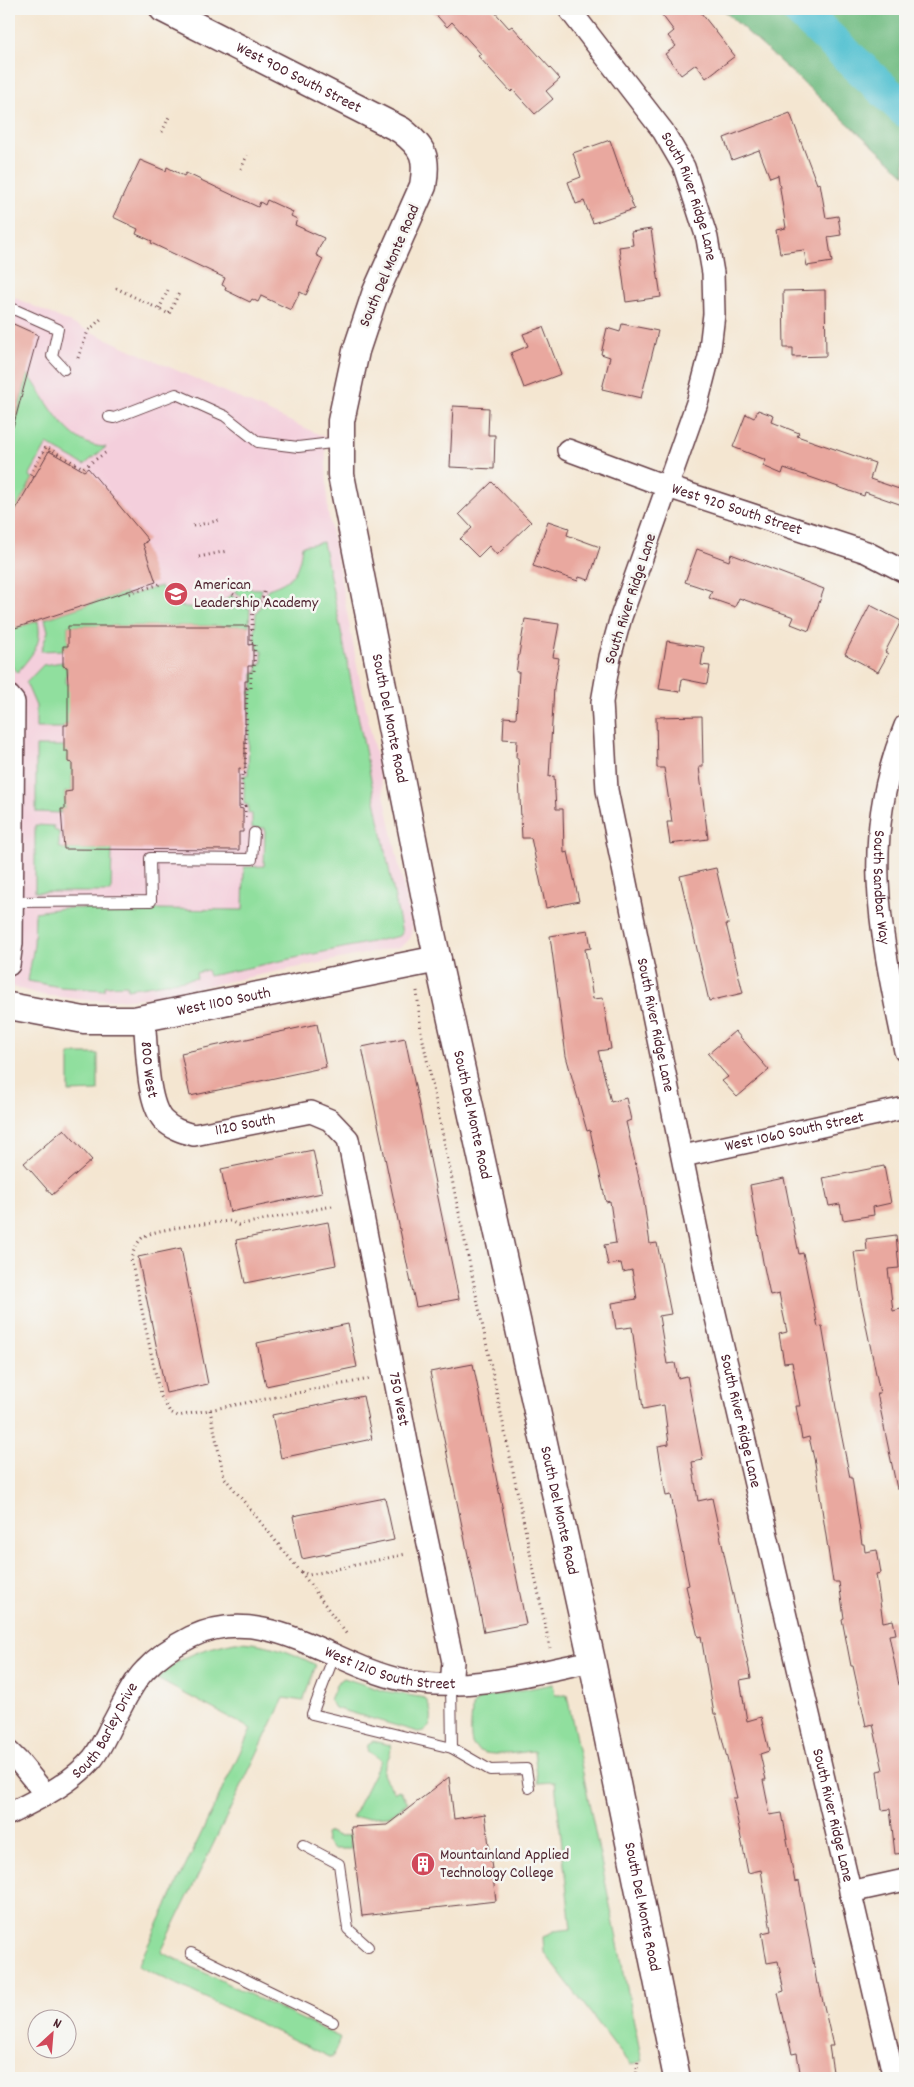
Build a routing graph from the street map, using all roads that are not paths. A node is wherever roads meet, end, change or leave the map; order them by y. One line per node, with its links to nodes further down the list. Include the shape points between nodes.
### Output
1 (163, 9): 3 (street, West 900 South Street, via 401,130 420,148)
2 (569, 9): 9 (street, South River Ridge Lane, via 663,131 684,167 707,238 713,273 714,314 709,357)
3 (425, 158): 7 (street, South Del Monte Road, via 423,186 375,294 356,351 341,421)
4 (9, 307): 5 (lane, via 58,329 52,356)
5 (64, 369)
6 (109, 417): 7 (lane, via 114,418 176,394 225,416 258,442 298,447)
7 (341, 442): 15 (street, South Del Monte Road, via 341,475 348,522)
8 (568, 450): 9 (street, West 920 South Street)
9 (668, 487): 10 (street, West 920 South Street, via 866,552); 23 (street, South River Ridge Lane, via 621,617 602,702 607,790)
10 (905, 572)
11 (9, 696): 14 (street, via 14,702)
12 (905, 726): 19 (street, South Sandbar Way, via 885,786 878,833 877,890 885,952)
13 (249, 830): 14 (lane, via 252,859 150,858 151,901)
14 (13, 902): 16 (street)
15 (438, 959): 18 (street, West 1100 South); 26 (street, South Del Monte Road)
16 (9, 965)
17 (9, 1006): 18 (street, West 1100 South, via 84,1020)
18 (144, 1018): 21 (street, 800 West, via 153,1102)
19 (905, 1051)
20 (905, 1108): 23 (street, West 1060 South Street)
21 (163, 1119): 22 (street, 1120 South, via 176,1130 194,1135 311,1112)
22 (330, 1120): 27 (street, 750 West, via 348,1139 453,1662)
23 (683, 1156): 35 (street, South River Ridge Lane, via 707,1279)
24 (192, 1637): 25 (street, West 1210 South Street, via 219,1628 248,1626 280,1632); 31 (street, South Barley Drive, via 144,1670 93,1757)
25 (334, 1656): 27 (street, West 1210 South Street, via 402,1680); 28 (lane, via 312,1714)
26 (592, 1660): 27 (street, West 1210 South Street, via 495,1682); 39 (street, South Del Monte Road)
27 (451, 1685): 28 (lane)
28 (452, 1748): 30 (lane, via 490,1770 526,1768)
29 (9, 1752): 31 (street)
30 (529, 1788)
31 (46, 1795): 32 (street, South Barley Drive)
32 (9, 1814)
33 (303, 1844): 36 (lane, via 339,1864 348,1929)
34 (905, 1880): 35 (street)
35 (850, 1892): 40 (street, South River Ridge Lane)
36 (368, 1947)
37 (191, 1953): 38 (lane)
38 (333, 2022)
39 (677, 2078)
40 (894, 2078)

